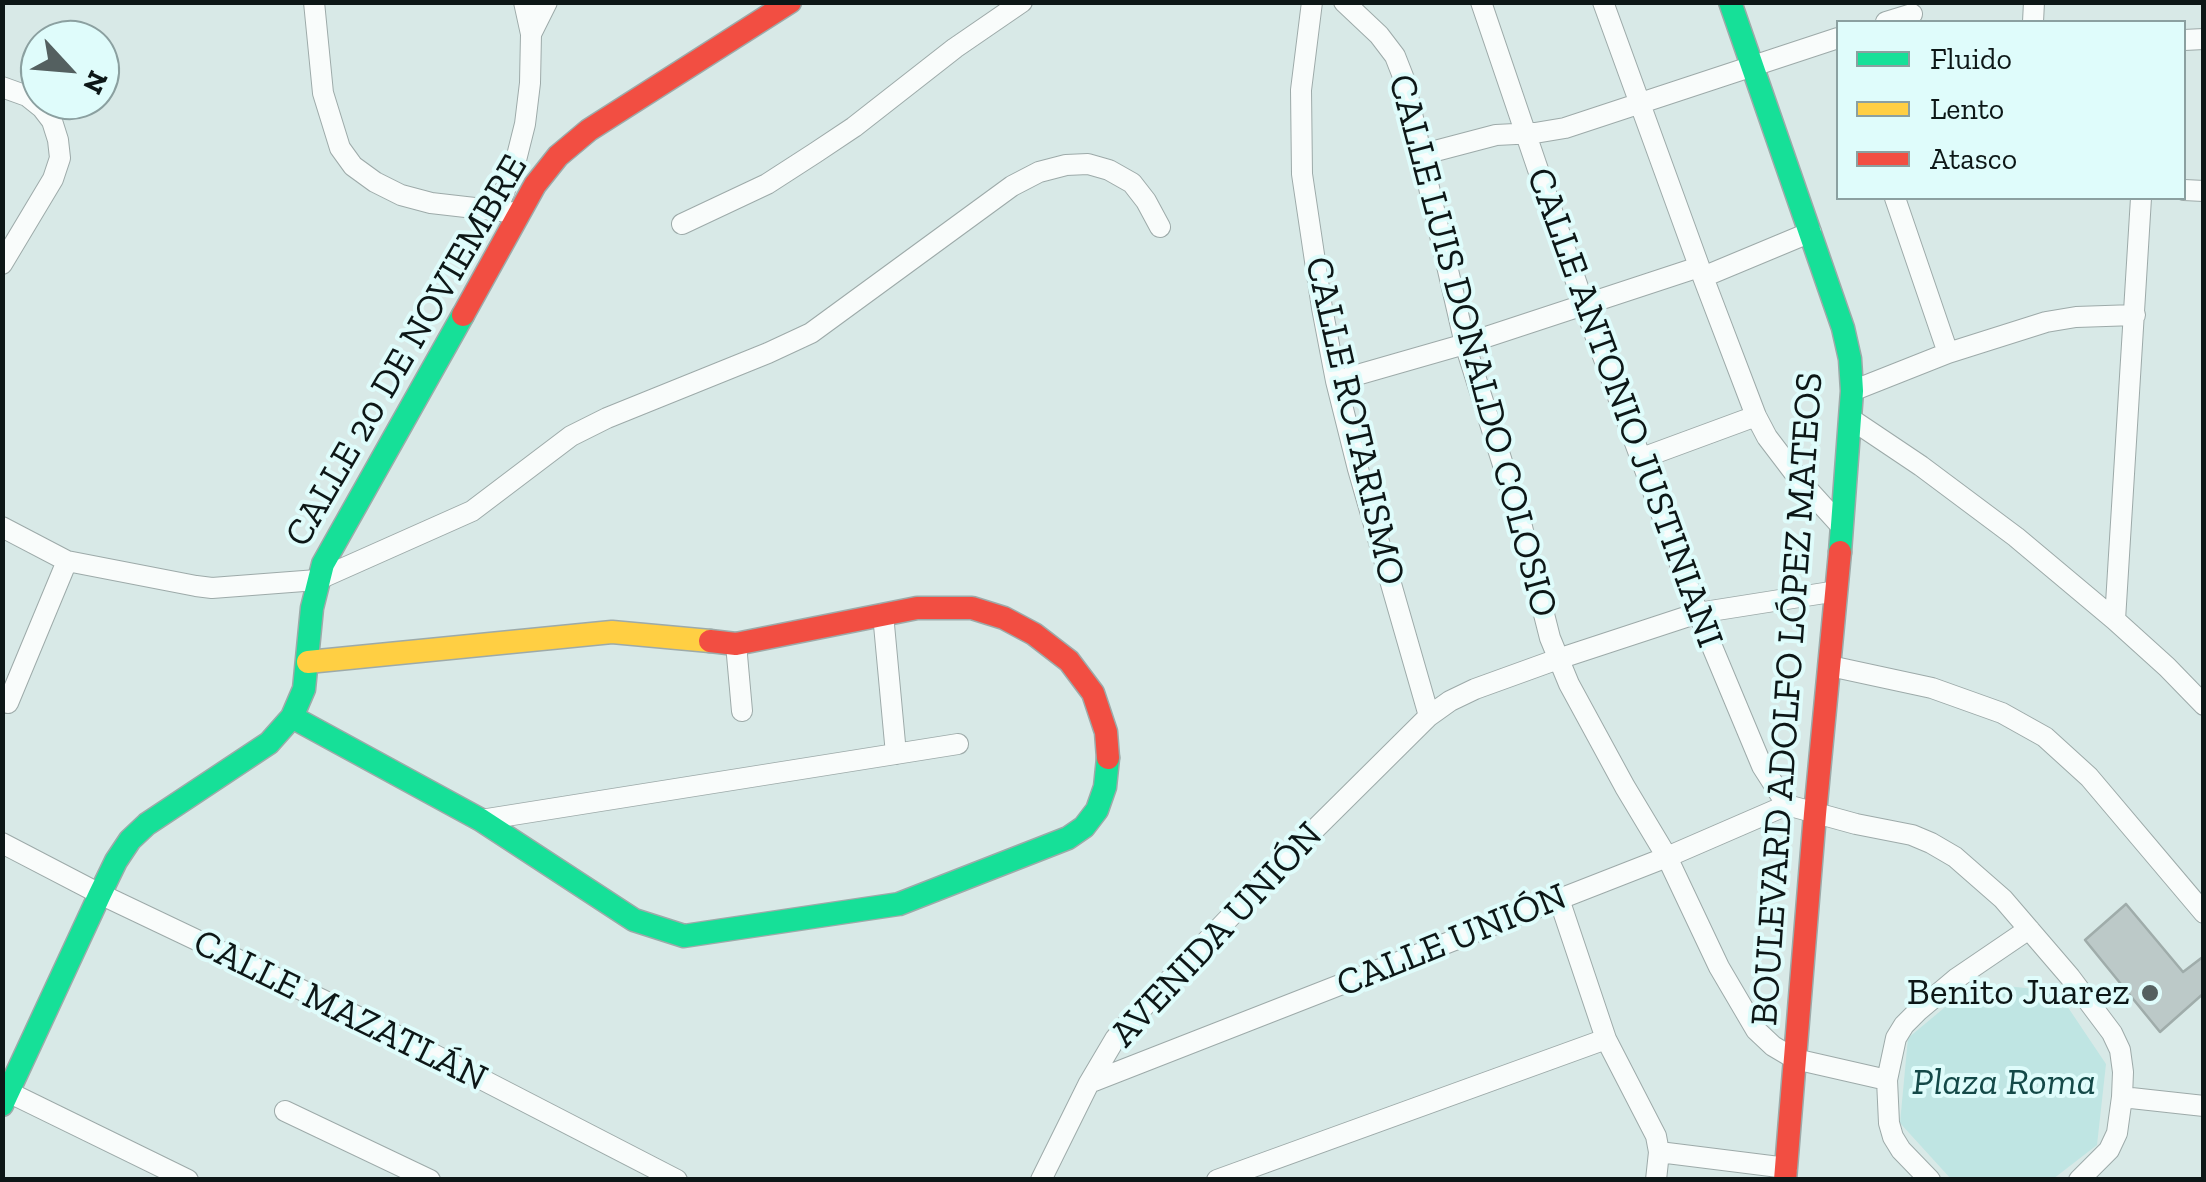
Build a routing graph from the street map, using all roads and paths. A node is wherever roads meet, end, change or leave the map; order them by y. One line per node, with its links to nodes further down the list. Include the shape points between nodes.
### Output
1 (314, 2): 20 (street, via 323,94 340,148 353,166 401,194)
2 (524, 2): 11 (street)
3 (547, 2): 11 (street)
4 (790, 2): 20 (street, CALLE 20 DE NOVIEMBRE, via 589,130)
5 (1022, 2): 21 (street, via 816,153)
6 (1312, 2): 30 (street, CALLE ROTARISMO, via 1301,90 1302,174)
7 (1344, 2): 17 (street, CALLE LUIS DONALDO COLOSIO, via 1394,56)
8 (1481, 2): 16 (street, CALLE ANTONIO JUSTINIANI)
9 (1603, 2): 15 (street)
10 (1730, 2): 13 (street, BOULEVARD ADOLFO LÓPEZ MATEOS)
11 (531, 34): 20 (street, via 526,124)
12 (1836, 39): 13 (street)
13 (1752, 66): 15 (street); 23 (street, BOULEVARD ADOLFO LÓPEZ MATEOS)
14 (2, 87): 24 (street, via 42,108 52,121 60,158)
15 (1638, 102): 16 (street, via 1565,128); 25 (street)
16 (1524, 133): 17 (street); 26 (street, CALLE ANTONIO JUSTINIANI)
17 (1420, 155): 28 (street, CALLE LUIS DONALDO COLOSIO)
18 (1896, 200): 29 (street)
19 (2140, 200): 27 (street)
20 (507, 211): 38 (street, CALLE 20 DE NOVIEMBRE)
21 (682, 224)
22 (1160, 227): 38 (street, via 1132,183 1109,170 1088,164 1039,172 812,333 583,430 472,511)
23 (1811, 232): 25 (street); 31 (street, BOULEVARD ADOLFO LÓPEZ MATEOS, via 1850,359)
24 (2, 264)
25 (1701, 272): 26 (street); 32 (street)
26 (1584, 305): 28 (street); 34 (street, CALLE ANTONIO JUSTINIANI)
27 (2135, 315): 29 (street, via 2046,322); 42 (street)
28 (1465, 344): 30 (street); 44 (street, CALLE LUIS DONALDO COLOSIO)
29 (1948, 353): 31 (street)
30 (1336, 381): 51 (street, CALLE ROTARISMO)
31 (1852, 392): 33 (street, BOULEVARD ADOLFO LÓPEZ MATEOS)
32 (1756, 416): 34 (street); 36 (street)
33 (1851, 420): 36 (street, BOULEVARD ADOLFO LÓPEZ MATEOS); 42 (street, via 2016,537)
34 (1642, 458): 40 (street, CALLE ANTONIO JUSTINIANI)
35 (2, 527): 37 (street)
36 (1842, 528): 39 (street, BOULEVARD ADOLFO LÓPEZ MATEOS)
37 (67, 561): 38 (street, via 212,588); 47 (street)
38 (317, 580): 45 (street, CALLE 20 DE NOVIEMBRE)
39 (1837, 591): 40 (street, AVENIDA UNIÓN); 46 (street, BOULEVARD ADOLFO LÓPEZ MATEOS)
40 (1698, 613): 44 (street, AVENIDA UNIÓN); 55 (street, CALLE ANTONIO JUSTINIANI, via 1762,766)
41 (883, 614): 43 (street); 54 (street); 57 (street, via 972,608 1020,626 1069,661 1093,693 1106,732 1104,787 1084,827 899,904 684,936 634,920)
42 (2115, 620): 48 (street)
43 (736, 644): 45 (street, via 612,632); 49 (street)
44 (1558, 659): 51 (street, AVENIDA UNIÓN, via 1475,689); 59 (street, CALLE LUIS DONALDO COLOSIO)
45 (308, 662): 50 (street, CALLE 20 DE NOVIEMBRE)
46 (1830, 666): 56 (street, BOULEVARD ADOLFO LÓPEZ MATEOS); 62 (street, via 1932,688 2046,737 2090,777)
47 (6, 694): 52 (street)
48 (2204, 705)
49 (742, 711)
50 (292, 716): 57 (street); 60 (street, CALLE 20 DE NOVIEMBRE, via 269,743 146,824)
51 (1429, 716): 67 (street, AVENIDA UNIÓN, via 1129,1022)
52 (2, 726)
53 (958, 744): 54 (street)
54 (896, 754): 57 (street)
55 (1787, 805): 56 (street); 59 (street, CALLE UNIÓN)
56 (1815, 814): 63 (street, via 1930,843 1982,878); 65 (street, BOULEVARD ADOLFO LÓPEZ MATEOS)
57 (481, 820)
58 (2, 843): 60 (street, CALLE MAZATLÁN)
59 (1667, 857): 61 (street, CALLE UNIÓN); 65 (street, CALLE LUIS DONALDO COLOSIO, via 1743,1010 1772,1046)
60 (100, 894): 68 (street, CALLE 20 DE NOVIEMBRE); 74 (street, CALLE MAZATLÁN, via 392,1033)
61 (1559, 898): 64 (street); 67 (street, CALLE UNIÓN)
62 (2204, 914)
63 (2029, 928): 66 (street, via 1911,1017 1896,1038); 69 (street, via 2112,1033 2120,1050)
64 (1606, 1039): 72 (street, via 1650,1122); 78 (street)
65 (1795, 1059): 66 (street); 73 (street, BOULEVARD ADOLFO LÓPEZ MATEOS)
66 (1887, 1080): 80 (street, via 1893,1137)
67 (1089, 1084): 77 (street, AVENIDA UNIÓN)
68 (5, 1095): 75 (street)
69 (2122, 1097): 70 (street); 81 (street, via 2109,1150)
70 (2204, 1106)
71 (286, 1110): 76 (street)
72 (1658, 1152): 73 (street); 79 (street)
73 (1786, 1174)
74 (670, 1178)
75 (188, 1180)
76 (430, 1180)
77 (1041, 1180)
78 (1217, 1180)
79 (1656, 1180)
80 (1930, 1180)
81 (2079, 1180)

